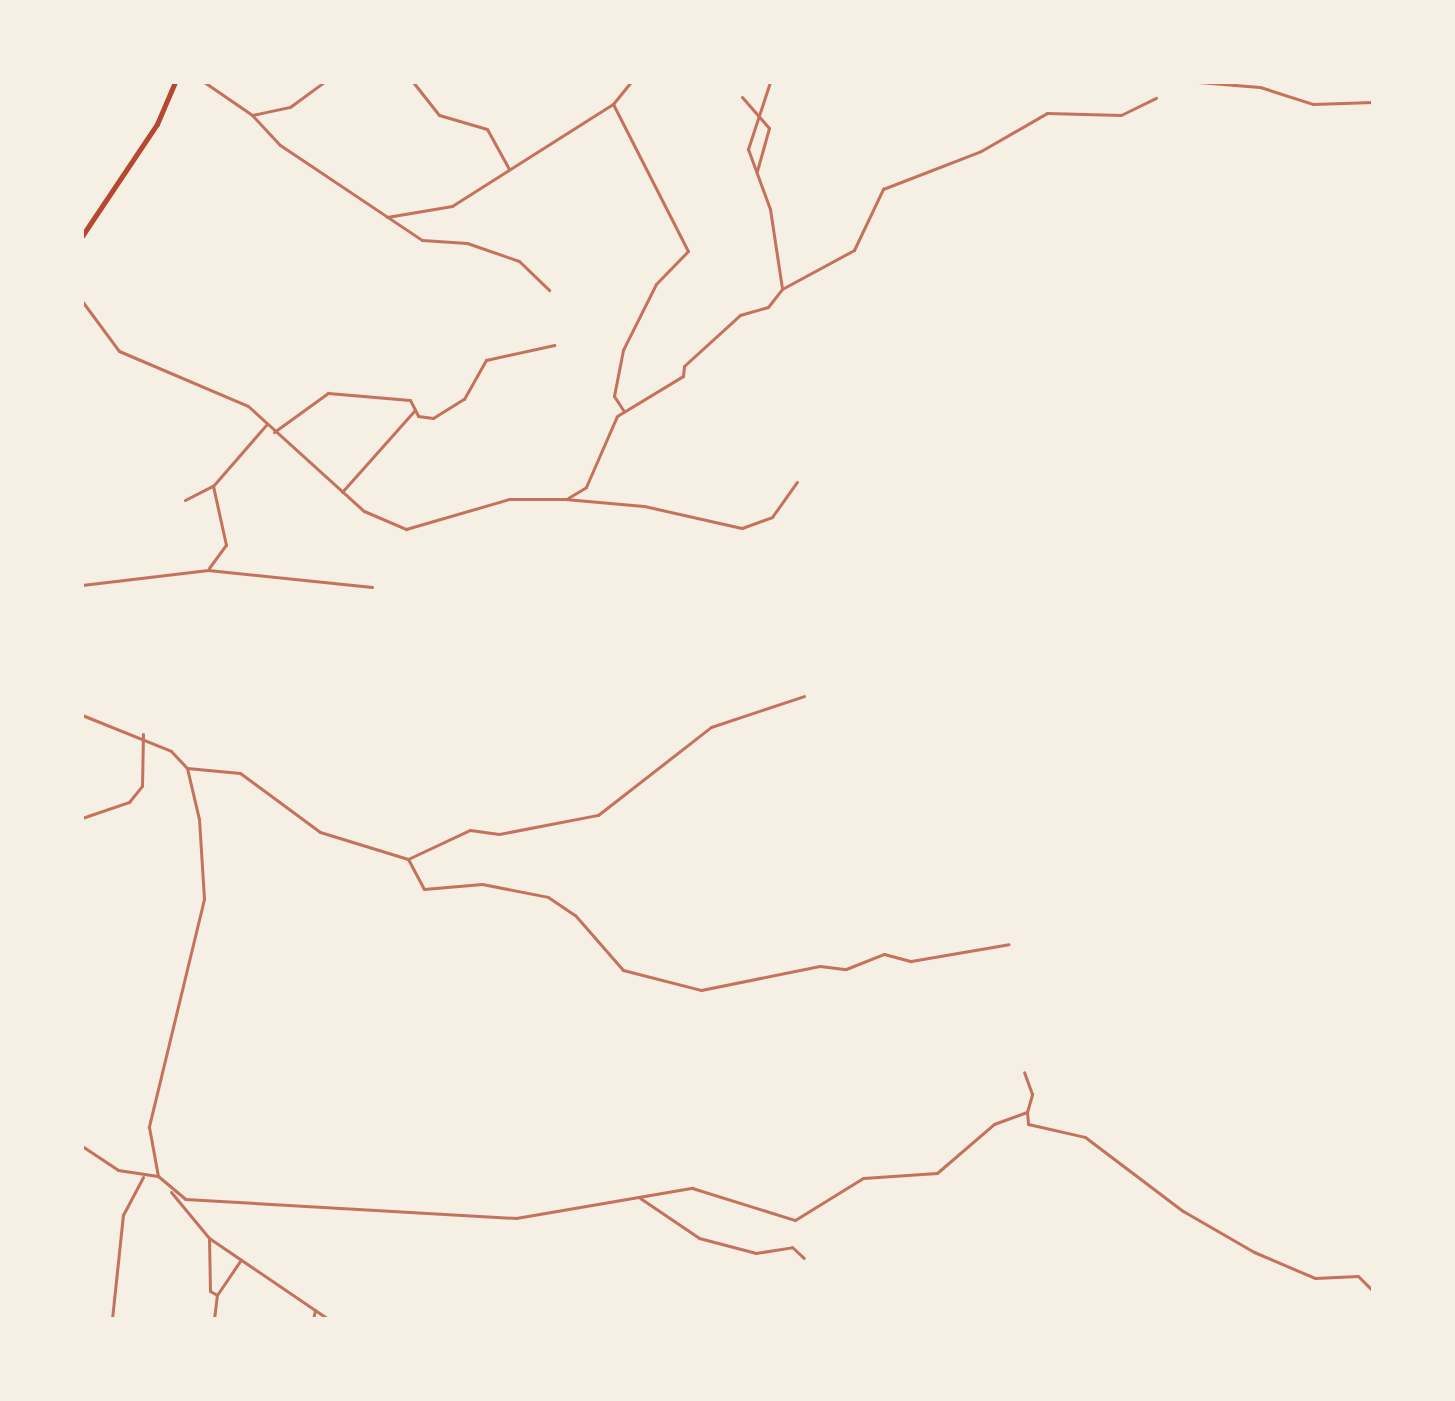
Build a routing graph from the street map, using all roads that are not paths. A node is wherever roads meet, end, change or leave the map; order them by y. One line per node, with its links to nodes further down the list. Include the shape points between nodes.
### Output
1 (175, 82): 17 (highway, via 157,124)
2 (204, 82): 13 (street)
3 (324, 82): 13 (street, via 290,107)
4 (413, 82): 14 (street, via 439,115 487,129)
5 (631, 82): 11 (street)
6 (770, 82): 12 (street)
7 (1198, 82): 10 (street, via 1260,87 1313,104)
8 (742, 97): 12 (street)
9 (1156, 98): 18 (street, via 1121,115 1047,113 981,151 883,189 854,250)
10 (1373, 102)
11 (613, 104): 14 (street); 23 (street, via 688,251 656,284 623,350 614,396)
12 (756, 109): 15 (street, via 748,149); 15 (street, via 769,135)
13 (252, 115): 16 (street, via 280,145)
14 (509, 169): 16 (street, via 452,206)
15 (757, 171): 18 (street)
16 (387, 217): 19 (street, via 433,245 467,243 519,261)
17 (82, 236)
18 (782, 289): 23 (street, via 768,307 740,315 684,366 683,376)
19 (549, 290)
20 (82, 301): 24 (street, via 119,351 230,395)
21 (554, 345): 22 (street, via 486,360 447,414 433,418)
22 (415, 410): 25 (street, via 410,400 328,393); 28 (street)
23 (624, 410): 29 (street, via 586,487)
24 (267, 425): 25 (street); 27 (street)
25 (274, 432): 28 (street)
26 (797, 482): 29 (street, via 772,517 742,528 644,506)
27 (213, 486): 30 (street); 31 (street, via 226,545)
28 (342, 492): 29 (street, via 406,529 509,499)
29 (565, 499)
30 (185, 500)
31 (205, 570): 32 (street); 33 (street)
32 (82, 585)
33 (372, 587)
34 (804, 696): 39 (street, via 711,727 598,815 499,834 470,830)
35 (82, 715): 36 (street)
36 (143, 734): 37 (street); 38 (street, via 142,786 129,802)
37 (187, 768): 39 (street, via 240,773 320,832); 44 (street, via 207,866 152,1099)
38 (82, 818)
39 (408, 859): 40 (street, via 424,889 482,884 548,897 575,915 623,970 701,990 820,966 846,969 884,954 911,961)
40 (1009, 944)
41 (1024, 1072): 42 (street, via 1032,1094)
42 (1027, 1112): 47 (street, via 994,1124 937,1173 863,1178 795,1220 692,1188); 51 (street, via 1028,1124 1085,1137 1183,1211 1254,1252 1315,1278 1358,1276)
43 (82, 1146): 45 (street)
44 (158, 1176): 45 (street); 46 (street)
45 (143, 1177): 54 (street, via 123,1215)
46 (171, 1192): 47 (street, via 217,1204 516,1218); 48 (street)
47 (640, 1198): 49 (street, via 699,1238 756,1253 792,1247)
48 (209, 1238): 50 (street); 52 (street, via 206,1269)
49 (804, 1258)
50 (240, 1261): 52 (street); 53 (street)
51 (1373, 1291)
52 (217, 1295): 55 (street)
53 (315, 1310): 56 (street); 57 (street)
54 (112, 1319)
55 (214, 1319)
56 (313, 1319)
57 (328, 1319)

